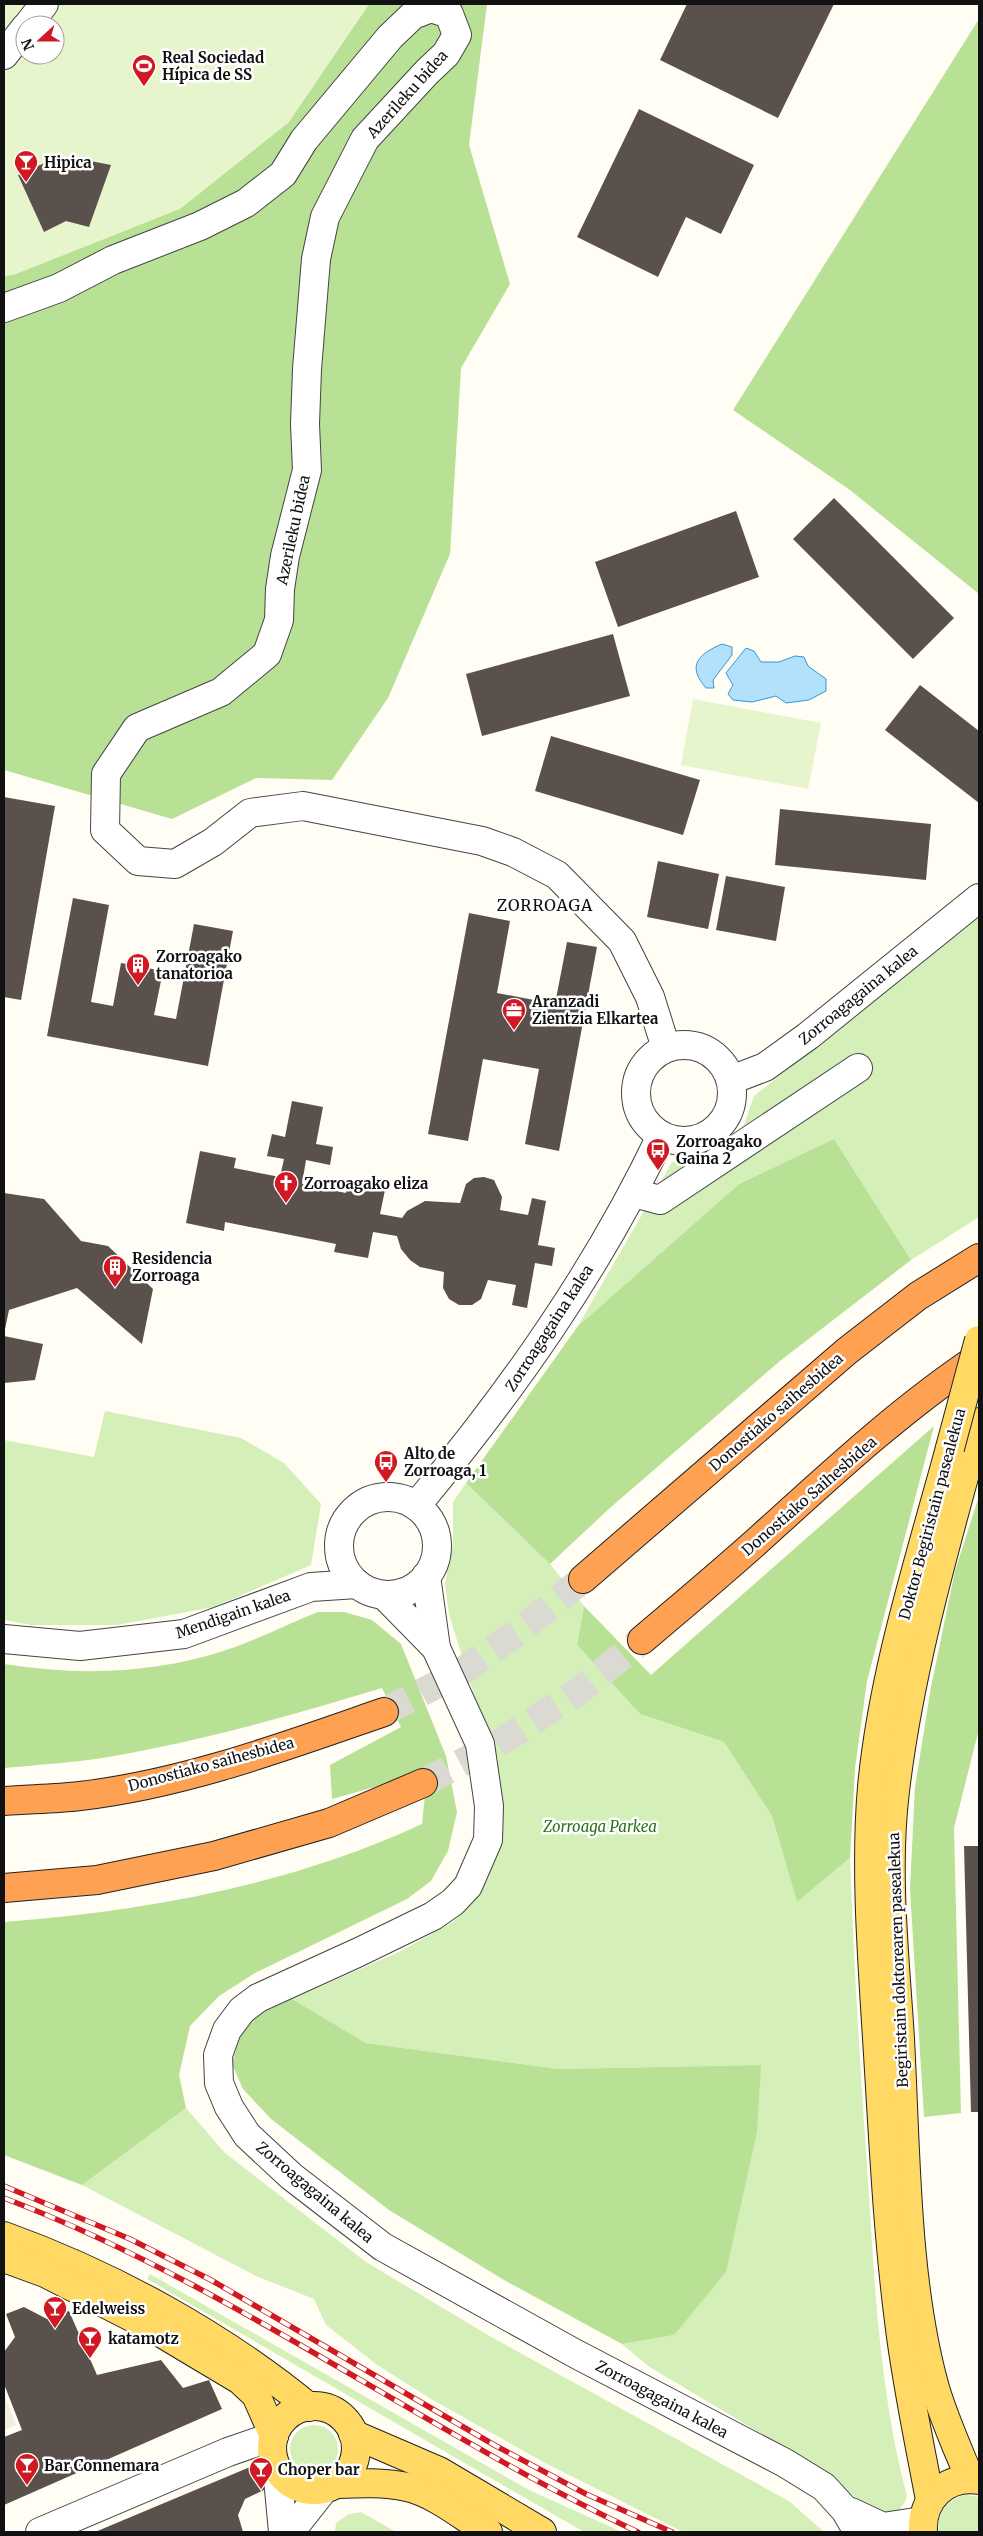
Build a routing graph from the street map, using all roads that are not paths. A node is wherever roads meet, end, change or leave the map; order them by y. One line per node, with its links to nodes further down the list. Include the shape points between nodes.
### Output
1 (44, 4): 2 (street)
2 (36, 15)
3 (15, 41): 4 (street)
4 (4, 55)
5 (4, 308): 7 (street, Azerileku bidea, via 59,288 113,260 246,204 283,174 304,140 390,37 413,15 431,8 449,14 456,35 446,54 366,139 326,217 316,259 307,369 307,470 286,556 279,620 266,654 221,692 137,728 106,774 106,830 138,861 175,864 213,842 250,813 304,806 482,841 513,852 557,875 622,941 650,997)
6 (979, 898): 9 (street, Zorroagagaina kalea, via 801,1041 765,1067)
7 (666, 1048): 9 (street, via 693,1045 705,1050 716,1057); 10 (street, via 643,1068 637,1082 636,1098 648,1126)
8 (858, 1068): 11 (street, via 660,1200)
9 (730, 1080): 10 (street, via 731,1108 714,1131 702,1139 688,1142)
10 (661, 1136): 11 (street, Zorroagagaina kalea)
11 (634, 1193): 16 (street, Zorroagagaina kalea, via 583,1279 506,1394)
12 (979, 1258): 19 (highway, Donostiako saihesbidea, via 918,1296 847,1351)
13 (979, 1340): 15 (main road, Doktor Begiristain pasealekua, bridge)
14 (979, 1357): 24 (highway, Donostiako Saihesbidea, via 854,1454)
15 (968, 1438): 26 (main road, Doktor Begiristain pasealekua); 37 (main road, Begiristain doktorearen pasealekua, via 910,1692 895,1793 892,1855 895,1961 915,2270 935,2386)
16 (416, 1506): 17 (street, via 401,1499 385,1497 369,1501 346,1520 340,1533); 18 (street, via 433,1528 436,1541 436,1554)
17 (339, 1548): 20 (street, via 341,1562); 21 (street)
18 (426, 1576): 22 (street, via 414,1587); 25 (street, Zorroagagaina kalea)
19 (583, 1579)
20 (357, 1584): 21 (street, Mendigain kalea); 22 (street, via 370,1592)
21 (311, 1587): 23 (street, Mendigain kalea, via 184,1634 80,1646)
22 (384, 1595): 25 (street, Zorroagagaina kalea)
23 (4, 1639)
24 (642, 1640)
25 (436, 1648): 39 (street, Zorroagagaina kalea, via 480,1744 486,1774 488,1840 478,1866 468,1886 433,1916 258,1998 242,2010 227,2030 218,2055 219,2083 229,2107 247,2135 291,2176 383,2247 576,2354 784,2463 824,2487)
26 (887, 1688): 40 (main road, Begiristain doktorearen pasealekua, via 872,1790 872,1961 888,2218)
27 (384, 1712): 29 (highway, Donostiako saihesbidea, via 294,1743 162,1781 80,1796)
28 (423, 1783): 30 (highway, via 329,1823 214,1856 97,1880)
29 (4, 1801)
30 (4, 1888)
31 (4, 2236): 33 (main road, via 66,2261 214,2337 249,2359)
32 (4, 2258): 35 (main road, via 54,2277 192,2350 240,2380 256,2395)
33 (309, 2407): 34 (main road, via 336,2413 347,2422); 35 (main road, via 287,2416)
34 (353, 2434): 38 (main road, via 354,2462 348,2474); 45 (main road, via 439,2471)
35 (274, 2436): 36 (main road, via 272,2447); 41 (street, via 228,2452)
36 (277, 2468): 38 (main road, via 297,2487 311,2490); 42 (street)
37 (974, 2479): 40 (main road, via 947,2484)
38 (331, 2486): 43 (street); 44 (main road, via 383,2484 408,2487 426,2494)
39 (845, 2510): 40 (street, Zorroagagaina kalea, via 883,2527); 46 (street, Zorroagagaina kalea, via 855,2527)
40 (925, 2518)
41 (40, 2532)
42 (283, 2532)
43 (290, 2532)
44 (488, 2532)
45 (542, 2532)
46 (867, 2532)

